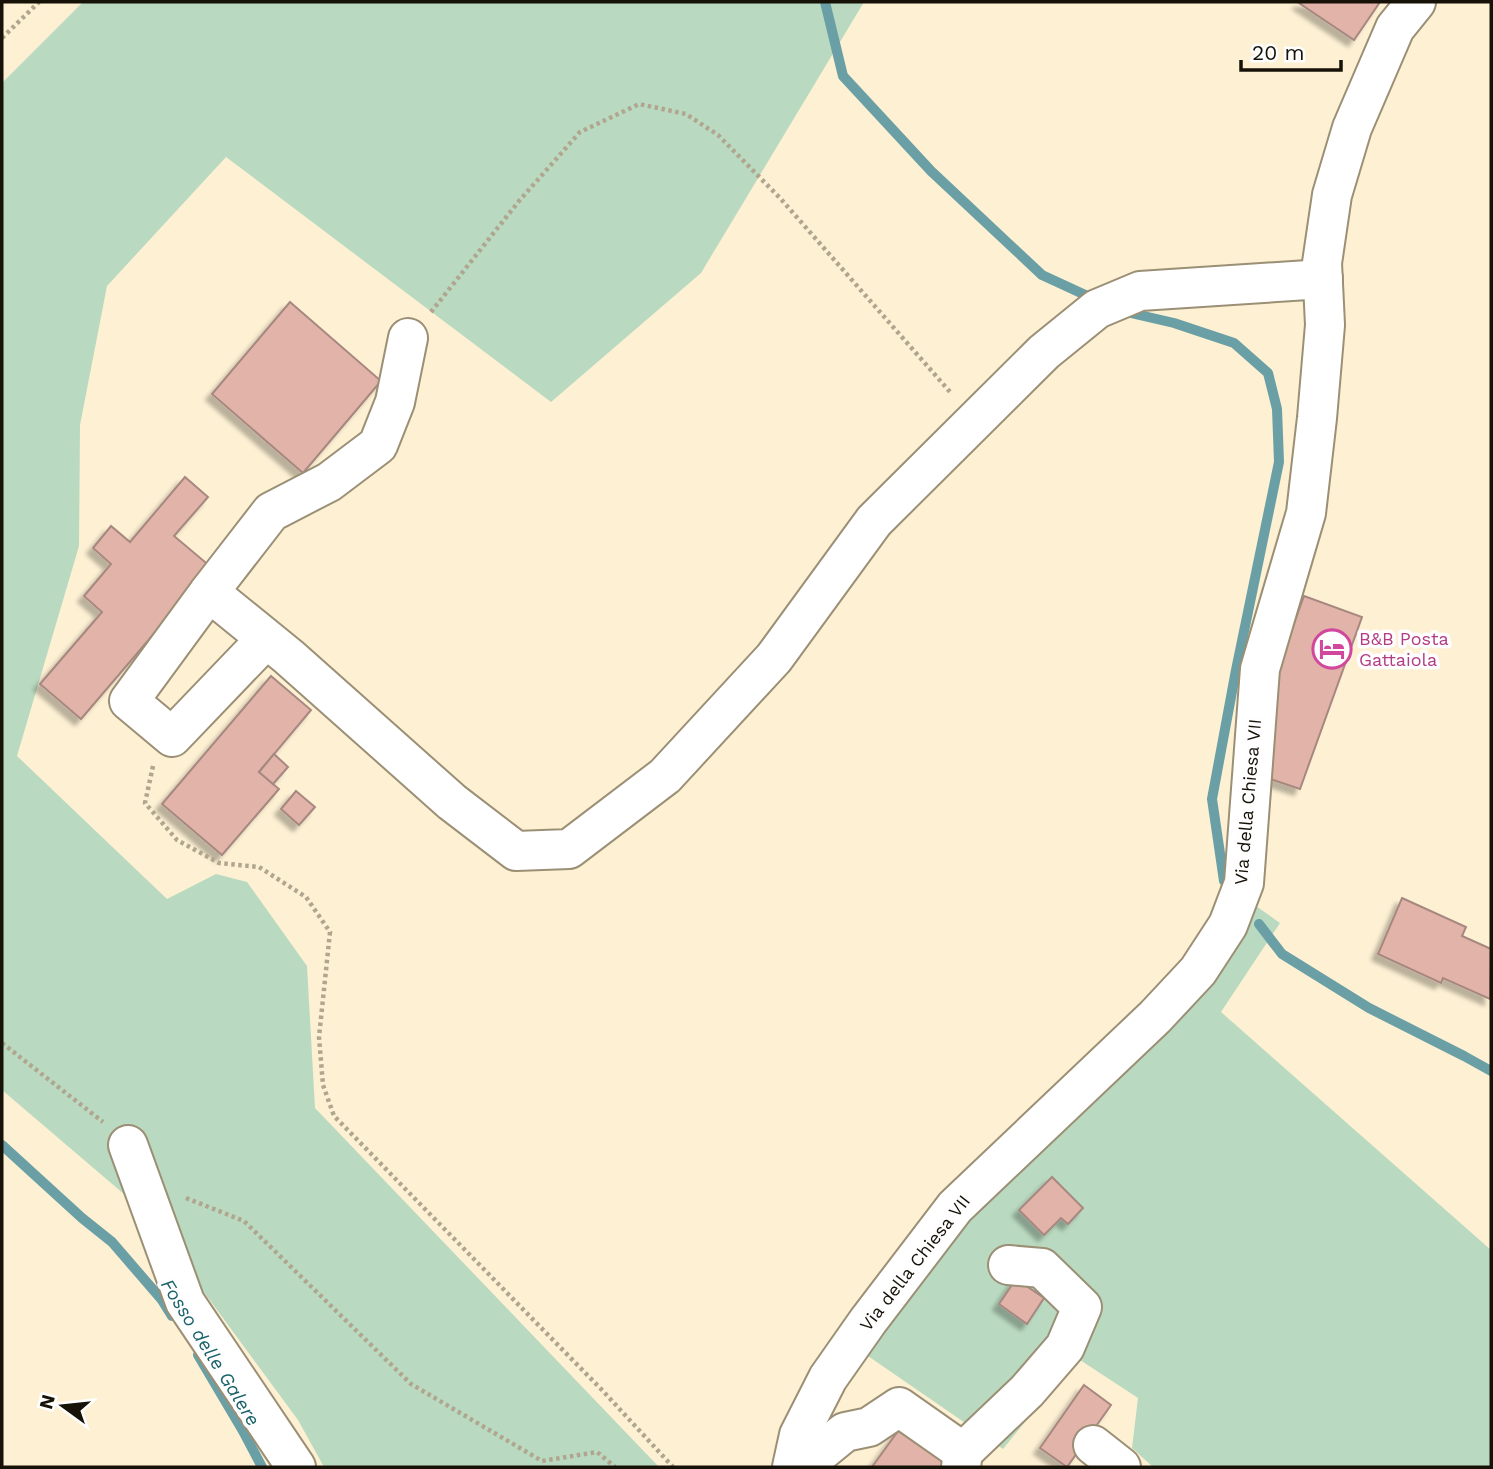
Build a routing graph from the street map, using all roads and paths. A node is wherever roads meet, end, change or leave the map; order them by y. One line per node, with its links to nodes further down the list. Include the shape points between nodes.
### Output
1 (38, 2): 3 (path)
2 (1416, 2): 4 (street, Via della Chiesa VII, via 1395,28 1352,128 1332,195)
3 (2, 38)
4 (1323, 279): 6 (street, via 1140,291 1097,309 1044,352); 18 (street, Via della Chiesa VII, via 1325,326 1306,513 1260,669 1244,883 1228,925 1198,971 1155,1017 955,1207 828,1378 799,1435)
5 (408, 338): 6 (path, via 580,132 639,104 686,114 718,135 780,198); 7 (street, via 396,402 377,445 329,482 271,512)
6 (975, 420): 8 (street, via 874,522 774,658 665,776 569,849 516,851 452,802)
7 (209, 592): 8 (street); 9 (street, via 129,701)
8 (266, 639): 9 (street)
9 (172, 737): 17 (path, via 152,769 145,803 177,840 219,863 259,867 306,897 330,932 319,1037 323,1085 334,1116)
10 (2, 1043): 11 (path)
11 (128, 1145): 15 (street, via 185,1302)
12 (184, 1197): 16 (path, via 244,1222 411,1384 542,1461 597,1452)
13 (1009, 1265): 14 (street, via 1042,1268 1082,1307 1065,1347)
14 (962, 1460): 19 (street, via 899,1407 869,1427 845,1432 818,1454)
15 (296, 1467)
16 (615, 1467)
17 (673, 1467)
18 (792, 1467)
19 (813, 1467)

